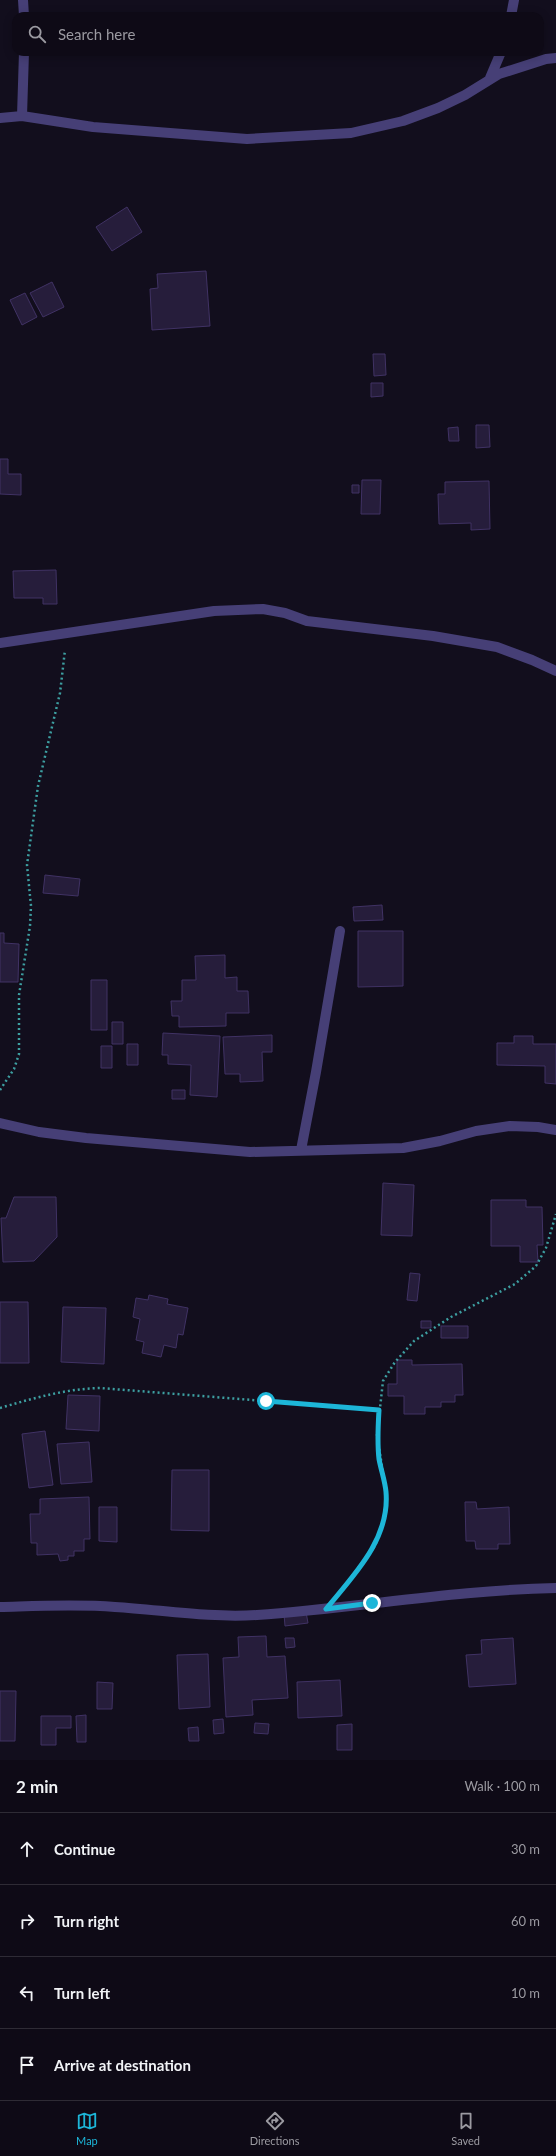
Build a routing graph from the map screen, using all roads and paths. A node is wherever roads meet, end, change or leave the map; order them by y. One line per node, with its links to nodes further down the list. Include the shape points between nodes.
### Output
1 (23, 0): 3 (street)
2 (514, 0): 4 (street)
3 (24, 12)
4 (512, 12)
5 (24, 56): 9 (street)
6 (499, 56): 8 (street)
7 (556, 58): 8 (street, via 519,67)
8 (490, 78): 9 (street, via 465,95 438,108 403,121 344,134 246,139 93,127)
9 (22, 116): 10 (street)
10 (0, 118)
11 (68, 632): 12 (street); 13 (street, via 214,611 263,609 318,623 433,636 497,647); 15 (path, via 60,693 38,786 27,865 31,906 19,995 19,1054 14,1069)
12 (0, 643)
13 (556, 671)
14 (340, 931): 18 (street)
15 (0, 1090)
16 (0, 1123): 18 (street, via 39,1132 86,1138 250,1152)
17 (556, 1130): 18 (street, via 510,1126 403,1148)
18 (301, 1150)
19 (556, 1214): 21 (path, via 546,1248 536,1266 515,1284 451,1317 409,1346 383,1381)
20 (0, 1408): 21 (path, via 74,1389 100,1388)
21 (379, 1410): 24 (path, via 377,1435 386,1491 386,1507 381,1529 375,1546)
22 (556, 1588): 24 (street, via 462,1593)
23 (0, 1607): 24 (street, via 68,1605 180,1614 256,1615)
24 (326, 1609)

